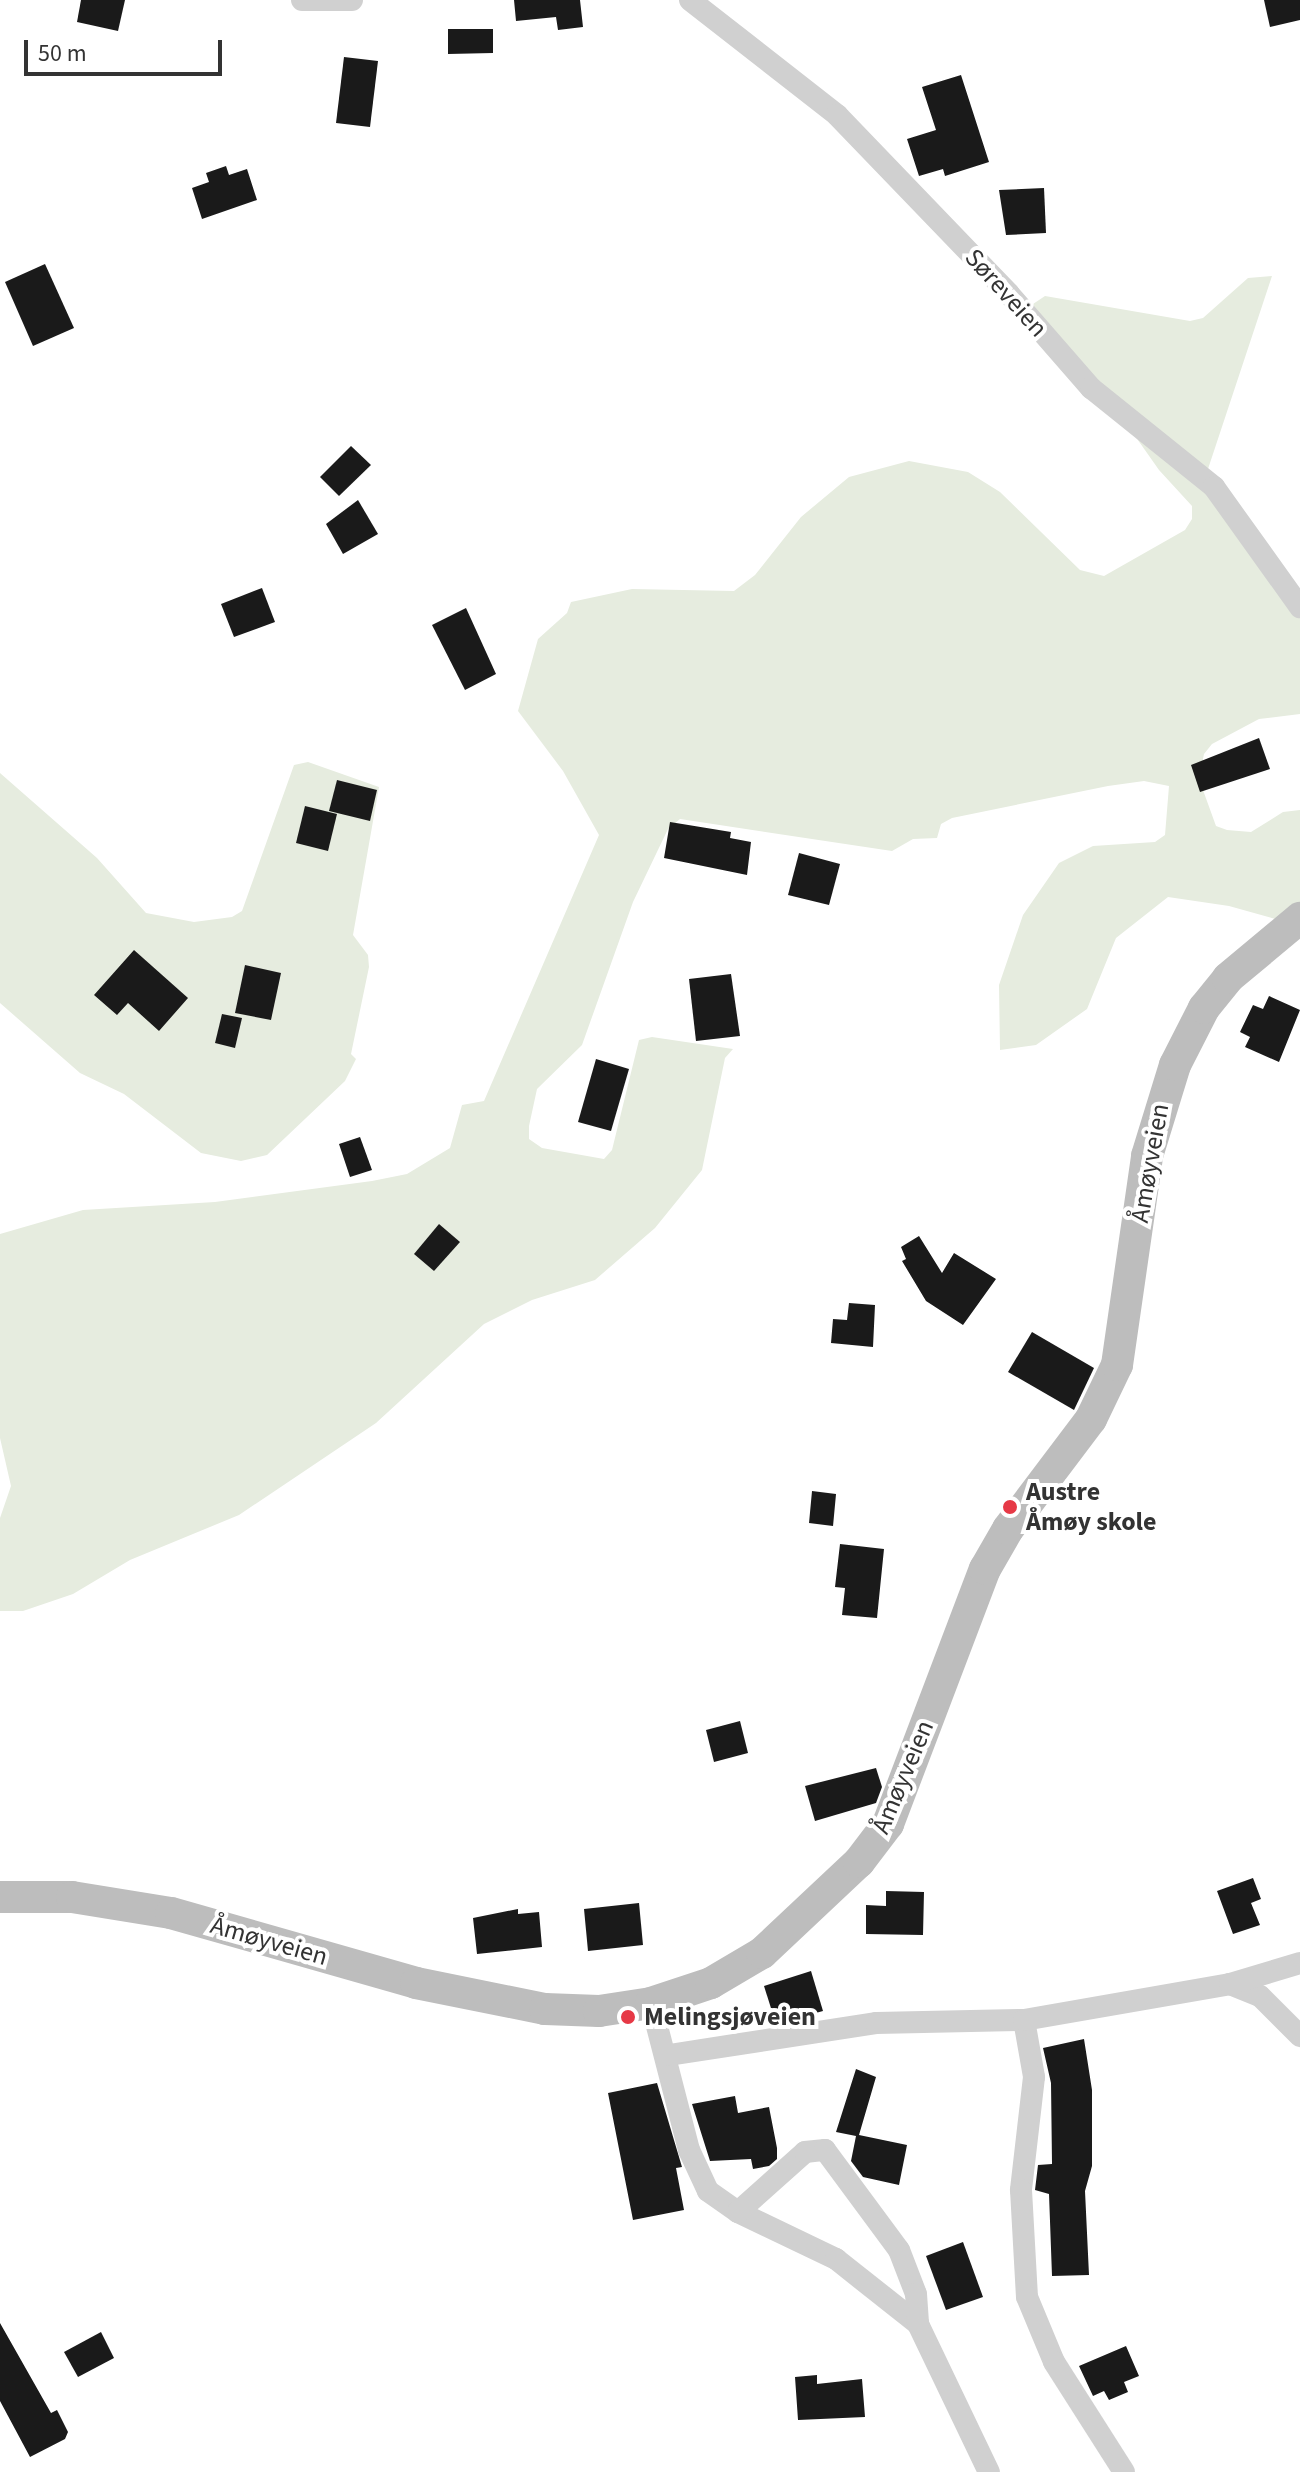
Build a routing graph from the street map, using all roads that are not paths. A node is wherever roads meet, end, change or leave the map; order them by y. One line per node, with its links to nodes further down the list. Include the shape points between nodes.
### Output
1 (302, 0): 2 (street)
2 (352, 0)
3 (690, 0): 4 (street, Søreveien, via 837,115 1091,388 1214,487)
4 (1300, 607)
5 (1300, 918): 9 (main road, Åmøyveien, via 1228,978 1204,1008 1175,1065 1147,1156 1117,1365 1091,1419 1008,1529 985,1569 888,1824 859,1862 762,1953 711,1983)
6 (0, 1897): 9 (main road, Åmøyveien, via 72,1897 171,1913 501,2003 572,2011)
7 (1300, 1963): 8 (street)
8 (1230, 1984): 10 (street); 11 (street, via 1260,1996)
9 (651, 2003): 12 (street)
10 (1024, 2020): 12 (street, via 876,2023); 16 (street, via 1034,2077 1021,2190 1027,2297 1054,2362)
11 (1300, 2036)
12 (669, 2055): 13 (street, via 696,2173 708,2191)
13 (738, 2212): 14 (street, via 836,2259); 14 (street, via 805,2152 825,2150 899,2250 916,2294)
14 (918, 2324): 15 (street)
15 (989, 2472)
16 (1124, 2472)

